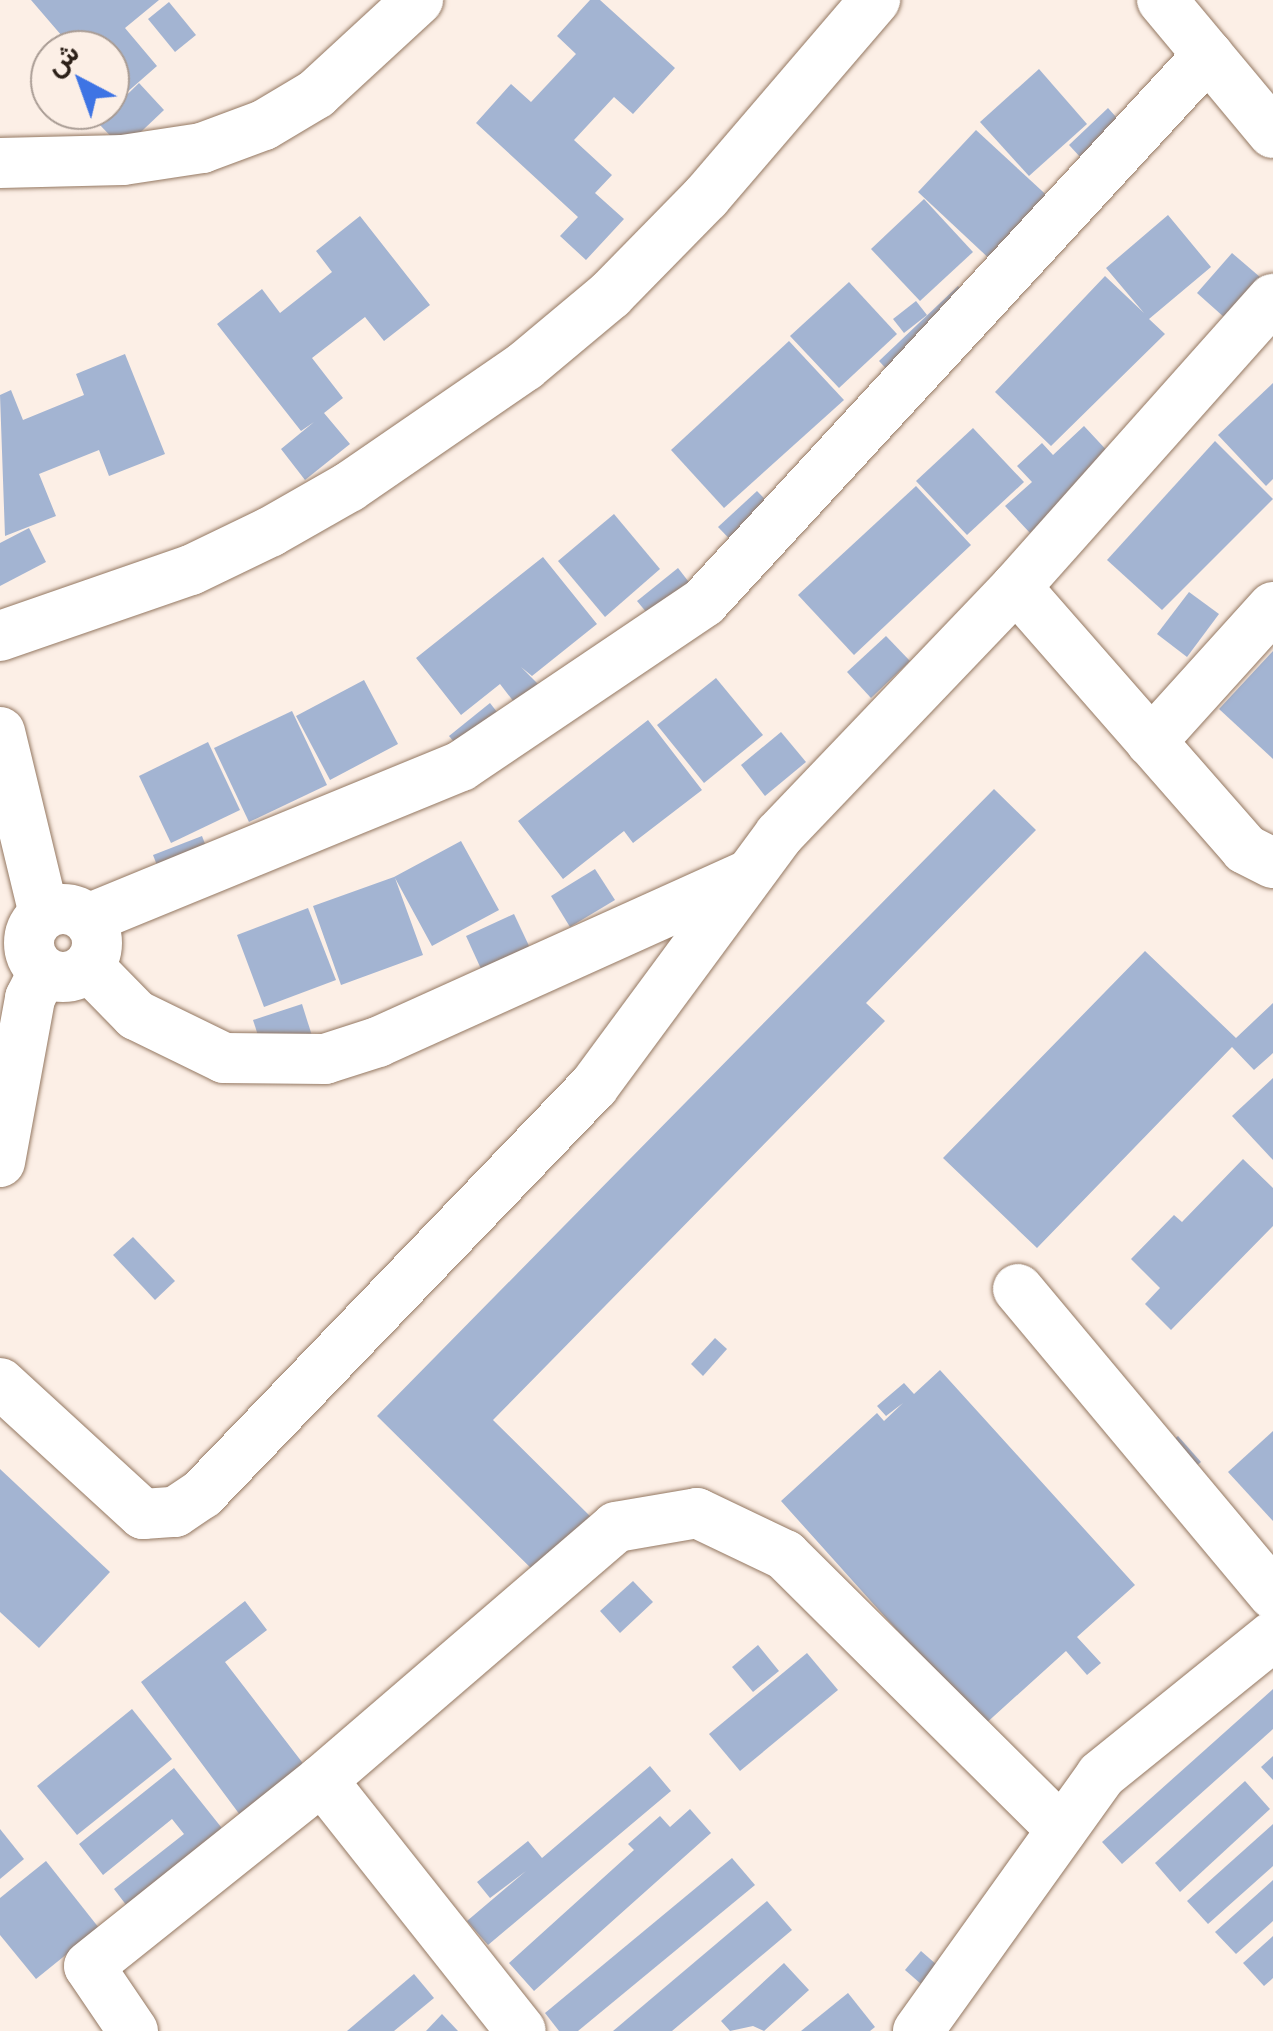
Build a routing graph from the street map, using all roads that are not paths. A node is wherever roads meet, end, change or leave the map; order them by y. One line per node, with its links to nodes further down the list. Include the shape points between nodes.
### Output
1 (418, 0): 6 (street, via 316,94 264,125 202,148 123,160)
2 (875, 0): 10 (street, via 706,197 610,296 525,366 349,487 270,532 191,570)
3 (1162, 0): 4 (street)
4 (1208, 56): 5 (street); 15 (street, via 704,602 461,766)
5 (1273, 134)
6 (0, 163)
7 (1273, 299): 8 (street)
8 (1016, 587): 12 (street); 14 (street)
9 (1273, 607): 12 (street)
10 (0, 636)
11 (0, 732): 15 (street)
12 (1152, 742): 13 (street, via 1245,849)
13 (1273, 863)
14 (744, 876): 15 (street, via 378,1042 325,1059 224,1058 136,1015); 19 (street, via 594,1086 229,1466 175,1512 143,1514 115,1495)
15 (66, 943): 16 (street)
16 (12, 1033): 17 (street)
17 (0, 1162)
18 (1018, 1289): 20 (street)
19 (0, 1383)
20 (1273, 1594)
21 (1273, 1636): 23 (street, via 1101,1775)
22 (322, 1780): 23 (street, via 616,1527 697,1513 785,1555); 25 (street, via 88,1966); 26 (street)
23 (1062, 1830): 24 (street)
24 (925, 2028)
25 (133, 2031)
26 (521, 2031)

